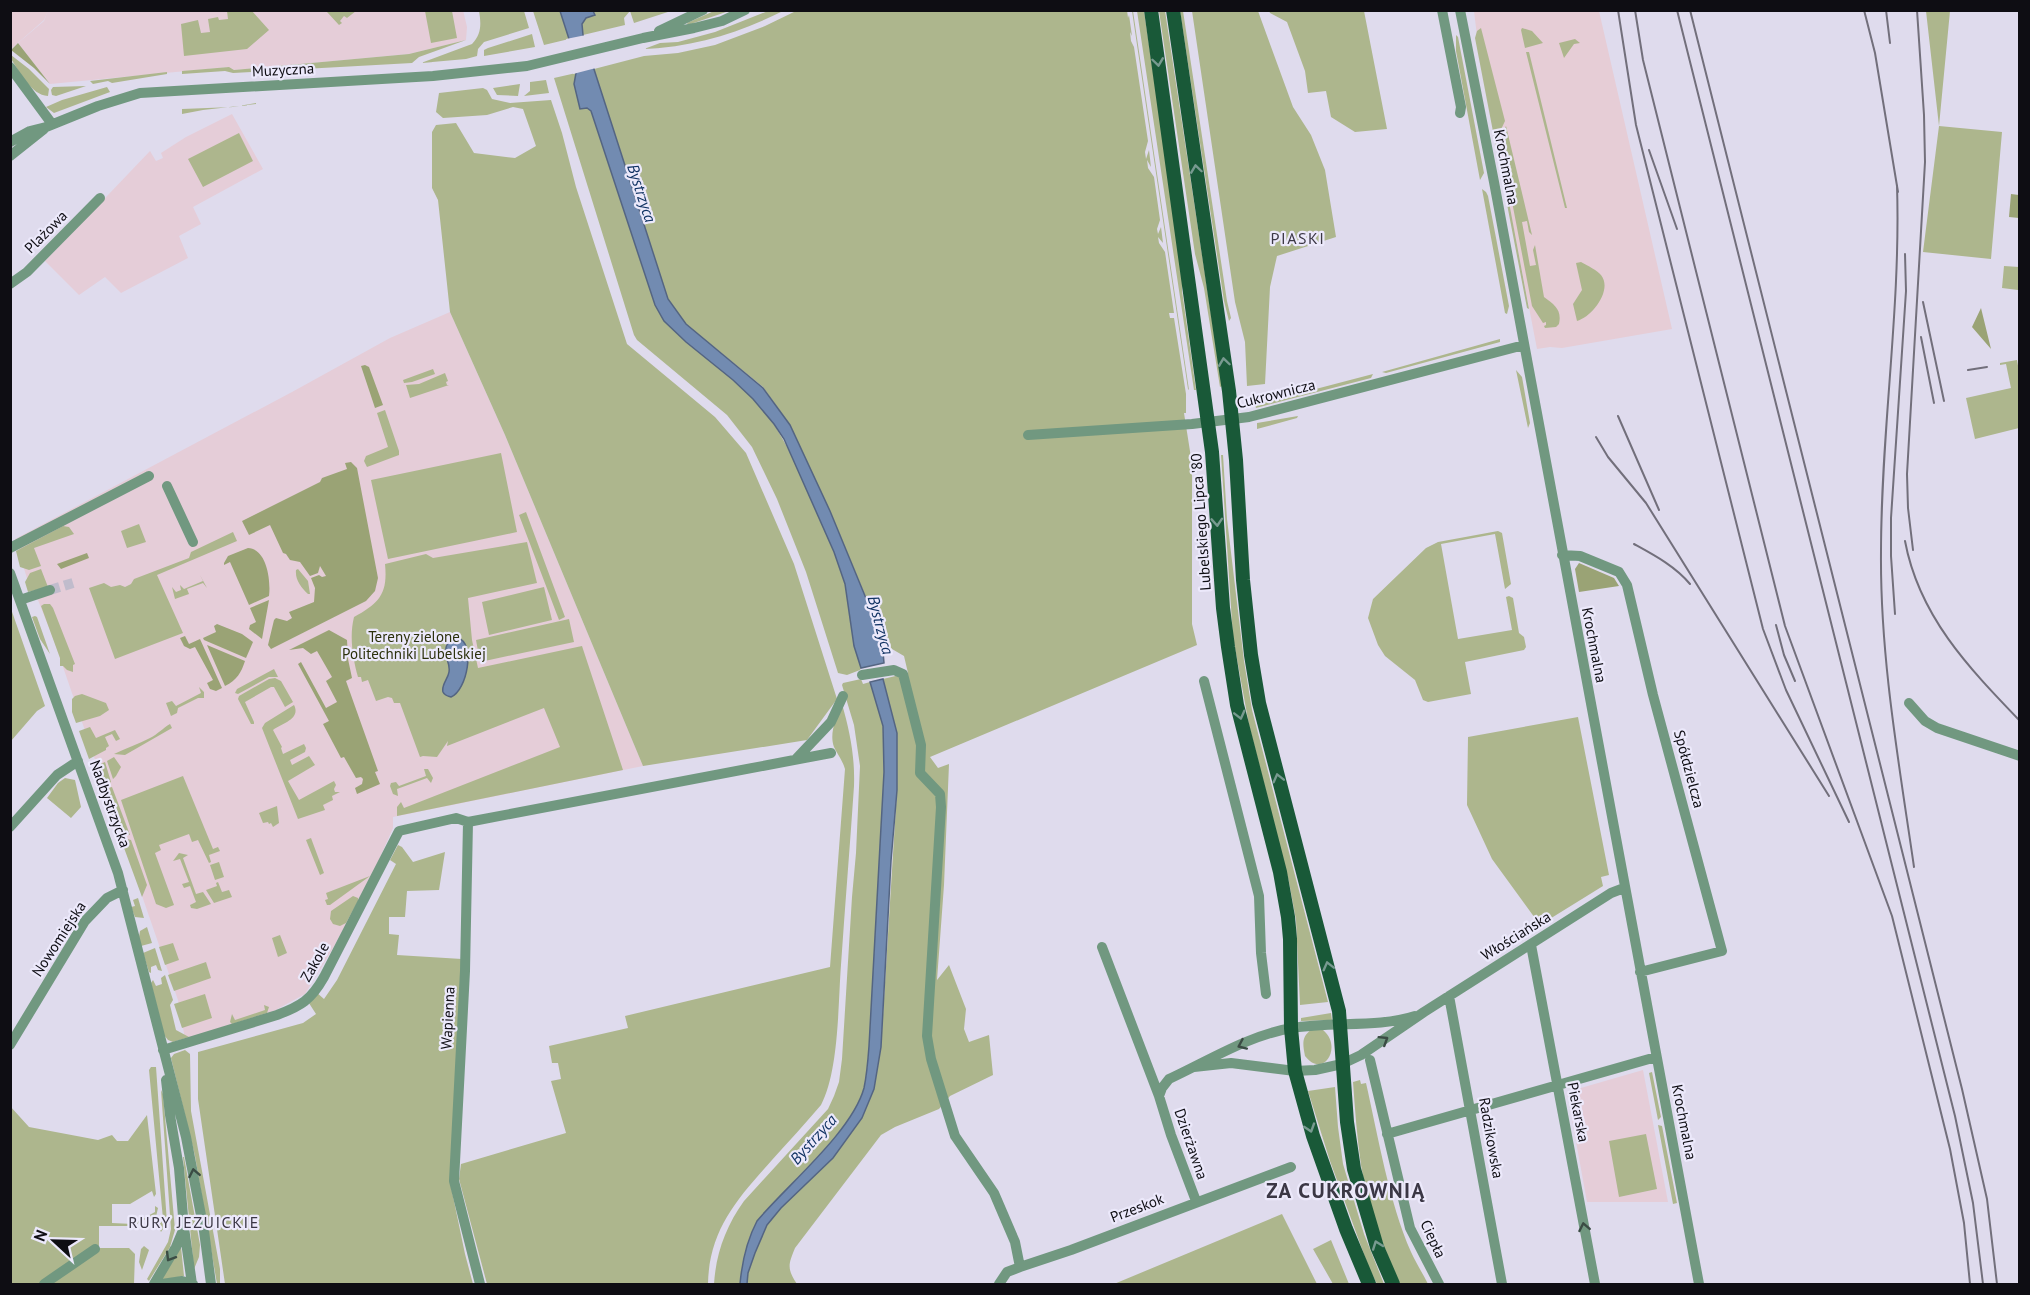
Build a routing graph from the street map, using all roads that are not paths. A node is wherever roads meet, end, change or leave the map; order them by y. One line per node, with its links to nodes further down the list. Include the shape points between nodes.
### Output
1 (703, 10): 7 (street)
2 (745, 10): 7 (street, via 712,24)
3 (1150, 10): 17 (main road, Lubelskiego Lipca '80, one-way to 17)
4 (1173, 10): 16 (main road, one-way to 4)
5 (1442, 10): 9 (street)
6 (1460, 10): 15 (street, Krochmalna)
7 (643, 38): 10 (street, Muzyczna, via 527,66 472,73 152,91)
8 (10, 67): 10 (street)
9 (1460, 113)
10 (49, 125): 11 (street, Muzyczna); 12 (street, Muzyczna)
11 (10, 142)
12 (10, 156)
13 (100, 198): 14 (street, Plażowa, via 27,272)
14 (10, 284)
15 (1524, 345): 16 (street, Cukrownicza); 23 (street, Krochmalna)
16 (1231, 420): 17 (street, Cukrownicza); 45 (main road, one-way to 16, via 1259,703 1243,580)
17 (1209, 422): 18 (street, Cukrownicza); 46 (main road, Lubelskiego Lipca '80, one-way to 46, via 1228,647 1237,705 1288,917)
18 (1028, 435)
19 (149, 476): 22 (street)
20 (167, 486): 21 (street)
21 (193, 542)
22 (10, 549)
23 (1562, 555): 37 (street, Krochmalna); 41 (street, Spółdzielcza, via 1580,556 1618,572 1627,585 1722,951)
24 (10, 573): 26 (street, Nadbystrzycka)
25 (50, 590): 26 (street)
26 (15, 594): 34 (street, Nadbystrzycka)
27 (862, 675): 63 (street, via 894,670 903,674 921,745 920,773 940,794 927,1036 955,1136 994,1193 1015,1242)
28 (1204, 681): 42 (street, via 1259,896)
29 (843, 696): 33 (street, via 831,722)
30 (1909, 703): 32 (street, via 1937,728)
31 (831, 753): 33 (street)
32 (2019, 756)
33 (796, 759): 35 (street)
34 (78, 761): 36 (street, via 57,775); 38 (street, Nadbystrzycka)
35 (468, 822): 48 (street, Zakole, via 456,818 399,831 312,996 277,1016); 69 (street, Wapienna, via 465,980 454,1180)
36 (10, 827)
37 (1624, 888): 39 (street, Włościańska); 41 (street, Krochmalna)
38 (123, 890): 47 (street, Nowomiejska, via 108,898 85,921); 48 (street, Nadbystrzycka)
39 (1531, 945): 43 (street, Włościańska); 54 (street, Piekarska)
40 (1102, 947): 55 (street, Dzierżawna)
41 (1640, 972): 49 (street, Krochmalna)
42 (1266, 994)
43 (1449, 996): 44 (street, Włościańska); 56 (street, Radzikowska)
44 (1424, 1012): 45 (street, Włościańska, via 1397,1020); 51 (street, Włościańska, one-way to 44)
45 (1340, 1024): 46 (street, Włościańska); 51 (main road)
46 (1291, 1028): 52 (street, one-way to 52, via 1255,1039); 53 (main road, Lubelskiego Lipca '80)
47 (10, 1045)
48 (163, 1050): 60 (street, Nadbystrzycka); 62 (street, Nadbystrzycka, one-way to 48, via 188,1147)
49 (1656, 1057): 54 (street); 76 (street, Krochmalna)
50 (1370, 1060): 57 (street)
51 (1342, 1064): 53 (street, Włościańska); 72 (main road, one-way to 51, via 1354,1169)
52 (1194, 1067): 53 (street, via 1231,1063); 55 (street, via 1169,1079)
53 (1295, 1071): 71 (main road, one-way to 71, via 1313,1136)
54 (1557, 1086): 56 (street); 75 (street, Piekarska, one-way to 54)
55 (1160, 1096): 59 (street, Dzierżawna)
56 (1470, 1110): 57 (street); 74 (street, Radzikowska)
57 (1387, 1134): 73 (street, Ciepła, via 1410,1228)
58 (1291, 1167): 59 (street, Przeskok)
59 (1196, 1202): 63 (street, Przeskok)
60 (184, 1228): 65 (street, one-way to 65); 67 (street, Nadbystrzycka)
61 (95, 1249): 64 (street)
62 (207, 1258): 67 (street); 68 (street, Nadbystrzycka)
63 (1020, 1267): 70 (street, Przeskok, via 1007,1272)
64 (44, 1284)
65 (154, 1284)
66 (162, 1284): 67 (street)
67 (192, 1284)
68 (211, 1284)
69 (480, 1284)
70 (999, 1284)
71 (1369, 1284)
72 (1393, 1284)
73 (1439, 1284)
74 (1502, 1284)
75 (1595, 1284)
76 (1699, 1284)

